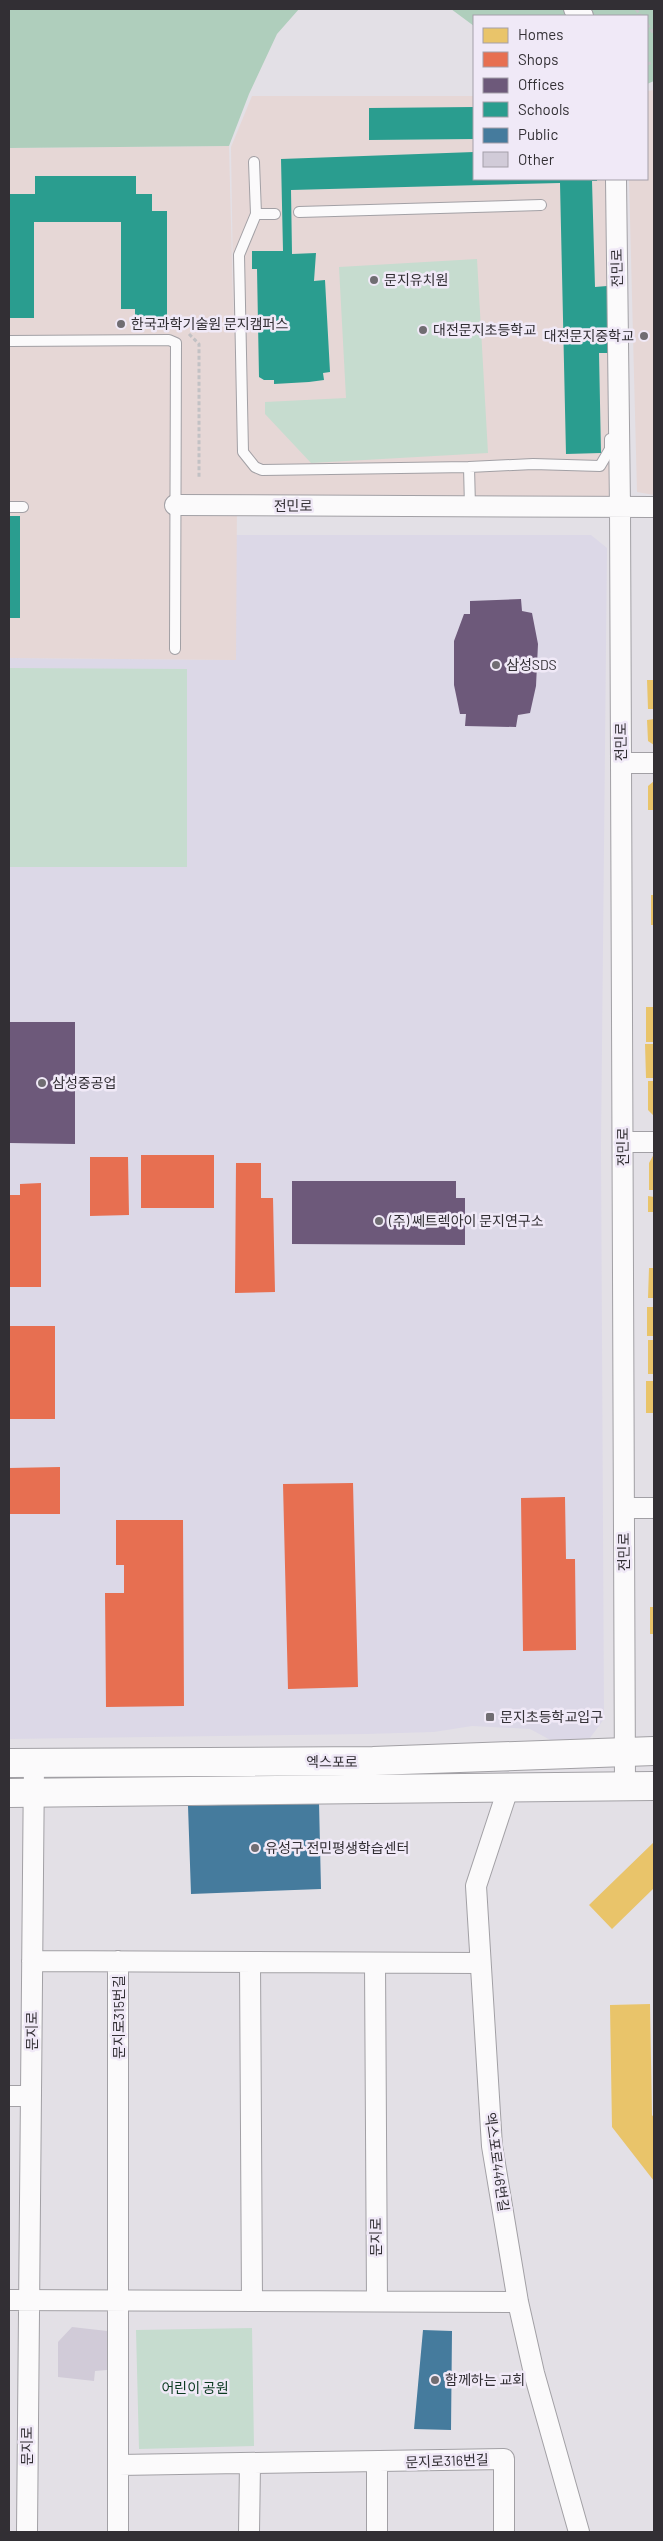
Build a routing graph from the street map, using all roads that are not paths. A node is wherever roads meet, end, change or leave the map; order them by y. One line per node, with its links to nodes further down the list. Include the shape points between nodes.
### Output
1 (254, 162): 5 (lane)
2 (616, 180): 13 (street, 전민로)
3 (541, 205): 4 (lane)
4 (300, 212)
5 (256, 214): 6 (lane); 9 (lane, via 239,255 243,452 248,460 262,470)
6 (275, 214)
7 (9, 341): 10 (lane, via 169,340 176,343)
8 (610, 375): 9 (lane, via 610,449 600,466 533,464)
9 (469, 467): 15 (lane)
10 (175, 505): 15 (street, 전민로); 16 (lane)
11 (9, 507): 12 (lane)
12 (23, 507)
13 (620, 507): 14 (street, 전민로); 15 (street, 전민로); 18 (street, 전민로)
14 (654, 507)
15 (470, 508)
16 (175, 649)
17 (654, 763): 18 (street)
18 (621, 764): 19 (street, 전민로)
19 (622, 1142): 20 (street); 21 (street, 전민로)
20 (654, 1142)
21 (624, 1508): 22 (street); 23 (street, 전민로)
22 (654, 1508)
23 (625, 1751): 24 (main road, 엑스포로); 25 (main road, 엑스포로, via 373,1761); 27 (street, 전민로)
24 (654, 1751)
25 (21, 1763): 29 (street, 문지로)
26 (654, 1786): 27 (main road, 엑스포로)
27 (625, 1787): 28 (main road, 엑스포로)
28 (508, 1789): 29 (main road, 엑스포로); 34 (street, 엑스포로446번길, via 476,1886)
29 (21, 1793): 30 (street, 문지로)
30 (32, 1961): 31 (street); 36 (street, 문지로)
31 (118, 1961): 32 (street, 문지로315번길); 38 (street, 문지로315번길)
32 (250, 1962): 33 (street, 문지로315번길); 39 (street)
33 (375, 1963): 34 (street, 문지로315번길); 40 (street, 문지로)
34 (479, 1963): 41 (street, 엑스포로446번길, via 492,2146)
35 (9, 2096): 36 (street)
36 (31, 2096): 37 (street, 문지로)
37 (18, 2300): 38 (street); 45 (street, 문지로)
38 (119, 2300): 39 (street); 44 (street)
39 (252, 2301): 40 (street)
40 (377, 2301): 41 (street)
41 (518, 2302): 50 (street, 엑스포로446번길)
42 (377, 2463): 43 (street, 문지로316번길); 48 (street); 49 (street, 문지로316번길, via 504,2459)
43 (250, 2464): 44 (street, 문지로316번길); 47 (street)
44 (119, 2465): 46 (street)
45 (27, 2532)
46 (118, 2532)
47 (250, 2532)
48 (377, 2532)
49 (504, 2532)
50 (578, 2532)

